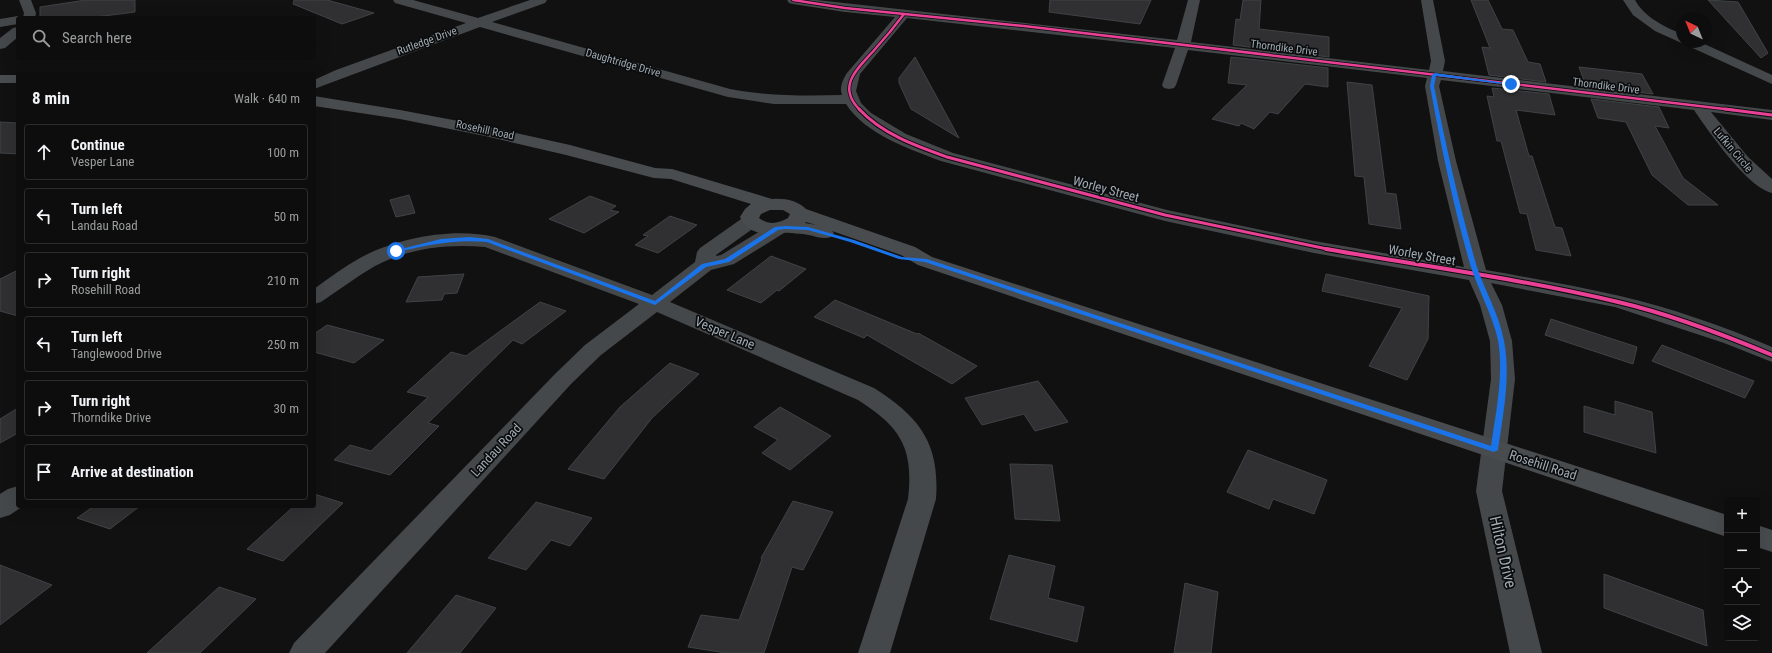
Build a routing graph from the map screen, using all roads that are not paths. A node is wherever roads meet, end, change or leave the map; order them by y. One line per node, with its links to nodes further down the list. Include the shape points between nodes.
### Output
1 (25, 0): 9 (street)
2 (399, 0): 11 (street, Daughtridge Drive)
3 (541, 0): 11 (street, Rutledge Drive)
4 (794, 0): 8 (street, Thorndike Drive)
5 (1194, 0): 16 (street)
6 (1427, 0): 18 (street, Hilton Drive, via 1438,61)
7 (1628, 0): 14 (street, via 1644,18)
8 (904, 14): 16 (street, Thorndike Drive); 24 (street, via 850,78)
9 (29, 16)
10 (16, 20): 12 (street)
11 (479, 22): 22 (street, Rutledge Drive); 24 (street, Daughtridge Drive, via 746,97 788,101)
12 (0, 23)
13 (16, 33): 15 (street)
14 (1676, 37)
15 (0, 45)
16 (1183, 45): 18 (street, Thorndike Drive); 23 (street)
17 (1703, 48): 21 (street)
18 (1435, 75): 26 (street, Thorndike Drive); 36 (street, Hilton Drive, via 1432,86 1447,161)
19 (0, 79): 20 (main road)
20 (16, 80)
21 (1772, 80)
22 (316, 84)
23 (1169, 85)
24 (850, 99): 36 (street, Worley Street, via 855,108 865,116 900,138 947,157 1165,215 1314,247)
25 (316, 101): 28 (main road, Rosehill Road, via 484,130)
26 (1699, 106): 27 (street, Thorndike Drive); 29 (street, Lufkin Circle, via 1738,157 1755,176)
27 (1772, 115)
28 (654, 173): 30 (main road, Rosehill Road, via 672,174); 32 (main road, Rosehill Road, via 660,179 740,206)
29 (1772, 188)
30 (770, 204): 31 (main road, Rosehill Road, via 792,206); 32 (main road, via 756,209)
31 (799, 213): 33 (main road, via 796,221); 34 (main road, Rosehill Road, via 908,251)
32 (750, 219): 33 (main road, Rosehill Road, via 760,227); 35 (street, Landau Road, via 707,252)
33 (781, 228): 34 (main road, Rosehill Road, via 808,229 901,258); 35 (street, Landau Road, via 727,260)
34 (925, 261): 40 (main road, Rosehill Road)
35 (704, 265): 38 (street, Landau Road)
36 (1477, 275): 39 (street, via 1619,302 1675,318); 40 (street, Hilton Drive, via 1491,305 1501,341 1504,379)
37 (316, 297): 38 (street, Vesper Lane, via 368,262 382,256 426,243 470,239 488,241)
38 (655, 303): 46 (street, Landau Road, via 593,350 563,379); 47 (street, Vesper Lane, via 866,394 879,402 910,432 922,457 922,499)
39 (1772, 355)
40 (1494, 450): 43 (main road, Rosehill Road); 48 (street, Hilton Drive, via 1489,491)
41 (16, 497): 42 (street)
42 (0, 508)
43 (1724, 525)
44 (1760, 537): 45 (main road)
45 (1772, 541)
46 (305, 653)
47 (874, 653)
48 (1526, 653)

